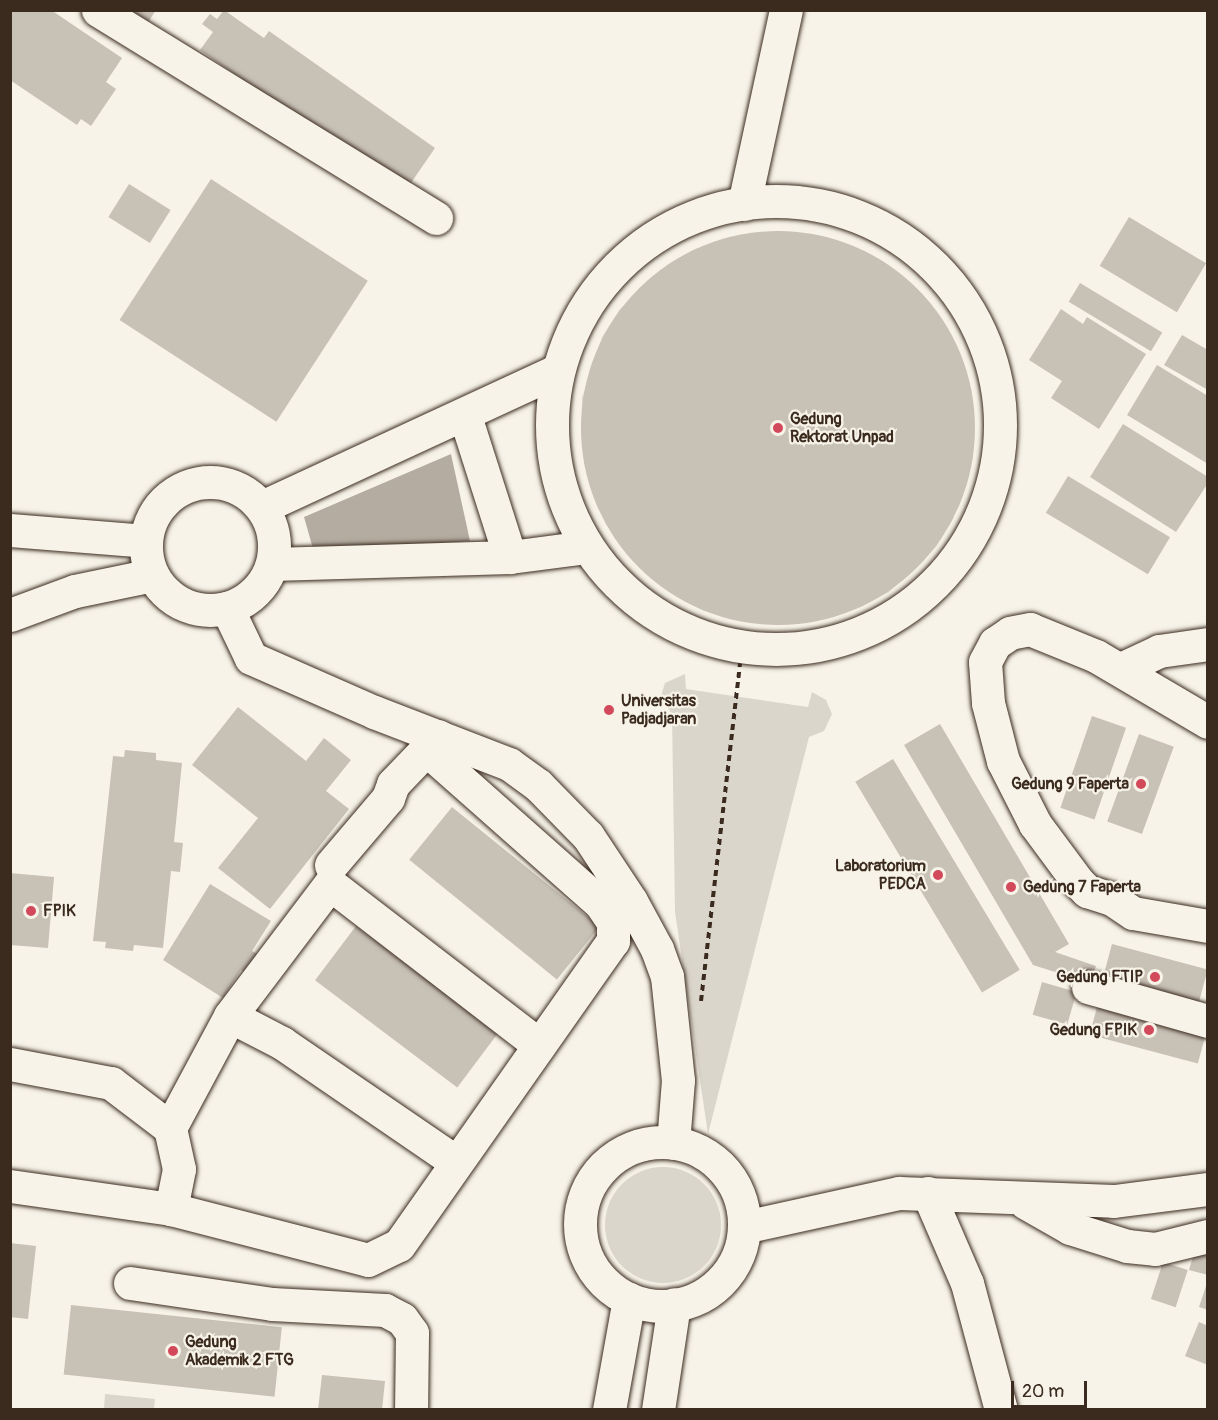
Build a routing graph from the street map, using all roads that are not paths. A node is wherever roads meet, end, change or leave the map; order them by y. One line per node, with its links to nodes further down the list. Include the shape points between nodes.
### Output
1 (98, 10): 4 (lane)
2 (785, 11): 3 (lane)
3 (744, 204): 5 (lane, via 674,222 621,260 581,311); 10 (lane, via 814,202 888,228 949,278 989,346 1003,423 991,500 953,568 894,619 820,646 742,647 682,629 629,594)
4 (436, 218)
5 (556, 371): 6 (lane); 10 (lane, via 551,432 561,492)
6 (465, 416): 7 (lane); 11 (lane)
7 (262, 507): 9 (lane, via 237,488 220,483 185,487 158,508); 12 (lane, via 273,535)
8 (10, 530): 9 (lane)
9 (146, 541): 13 (lane)
10 (587, 547): 11 (lane)
11 (510, 557): 12 (lane)
12 (272, 564): 14 (lane, via 255,592)
13 (152, 575): 14 (lane, via 165,593 184,605 205,610); 15 (lane, via 75,591)
14 (227, 609): 19 (lane, via 251,658)
15 (10, 615)
16 (1208, 644): 17 (lane, via 1159,651)
17 (1121, 669): 18 (lane); 21 (lane, via 1030,629 1010,633 995,643 985,662 985,679 1003,761 1035,824 1087,891 1112,898 1133,913)
18 (1208, 722)
19 (432, 742): 20 (lane, via 393,784 388,798); 25 (lane, via 601,904 613,922 613,941); 28 (lane, via 522,771 588,836 613,870 657,949 667,976 678,1080)
20 (331, 866)
21 (1208, 927)
22 (1088, 987): 24 (lane)
23 (230, 1016): 25 (lane, via 330,884); 27 (lane); 29 (lane, via 282,1043)
24 (1208, 1021)
25 (539, 1045): 29 (lane)
26 (10, 1064): 27 (lane, via 111,1083)
27 (170, 1128): 34 (lane, via 179,1170)
28 (673, 1143): 35 (lane, via 702,1152 729,1176 738,1193); 38 (lane, via 650,1143 618,1155 590,1185 582,1204 581,1237 589,1260 600,1277)
29 (456, 1162): 34 (lane, via 399,1245 368,1260)
30 (10, 1186): 34 (lane)
31 (1208, 1189): 33 (lane, via 1114,1201)
32 (928, 1193): 33 (lane); 35 (lane, via 900,1193); 43 (lane, via 967,1283)
33 (1020, 1199): 36 (lane, via 1070,1228 1127,1246 1155,1249)
34 (171, 1209)
35 (744, 1227): 39 (lane, via 737,1258 726,1276 695,1299)
36 (1208, 1236)
37 (130, 1283): 40 (lane, via 272,1304 386,1310 402,1319 412,1334)
38 (629, 1299): 39 (lane, via 659,1306); 41 (lane)
39 (674, 1304): 42 (lane)
40 (411, 1410)
41 (609, 1410)
42 (658, 1410)
43 (1001, 1410)

